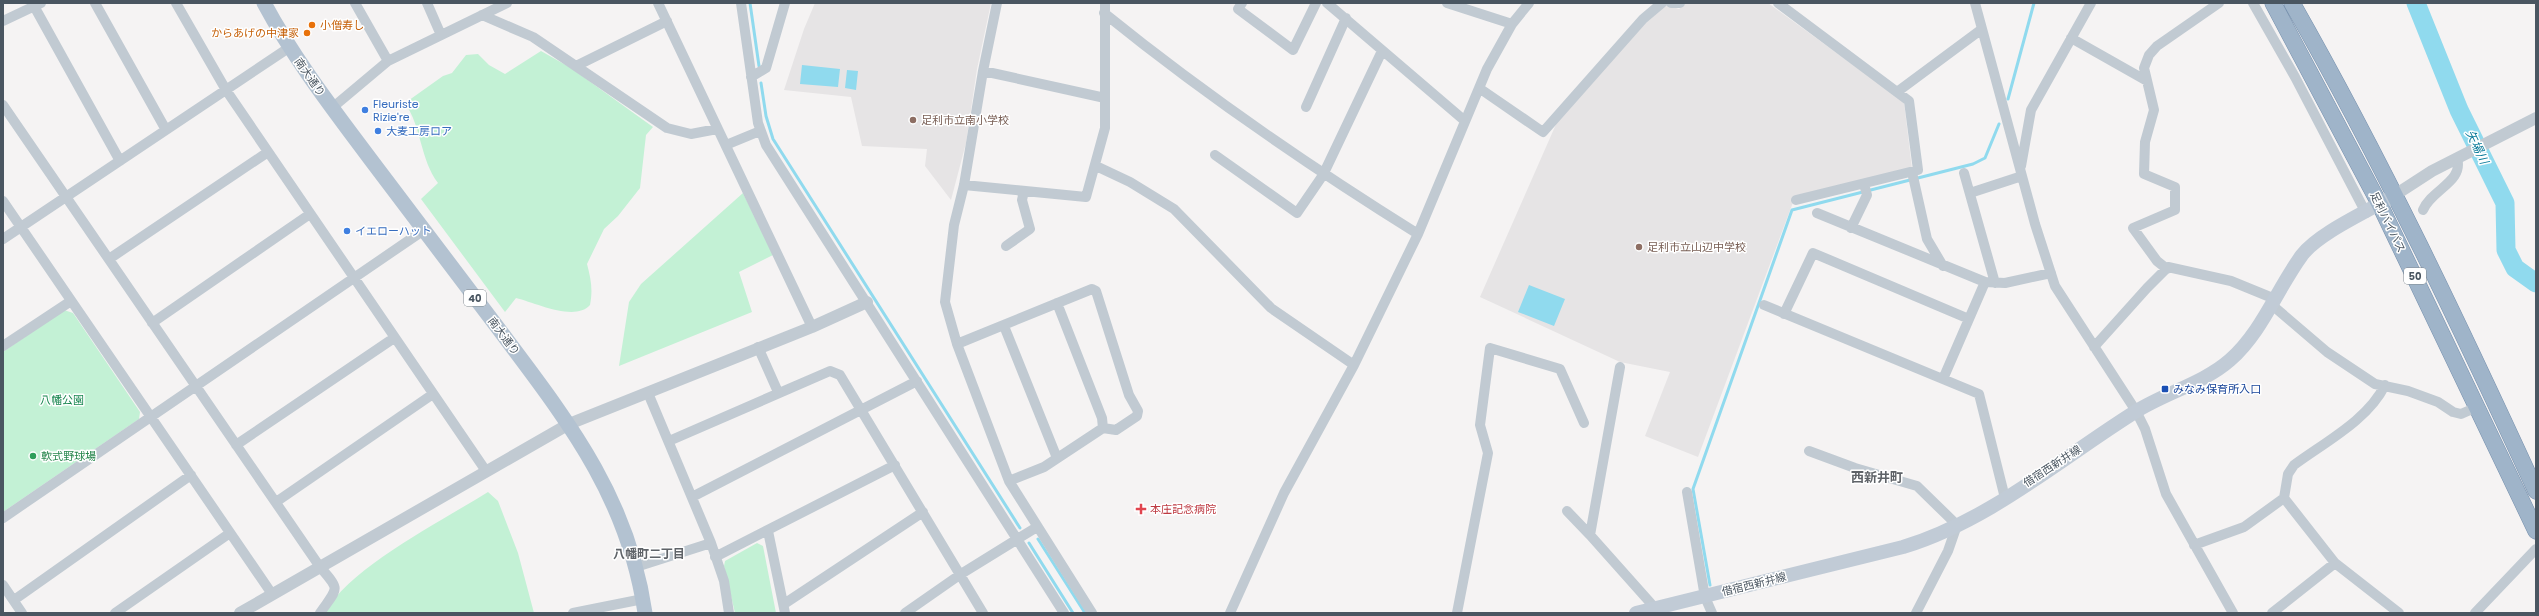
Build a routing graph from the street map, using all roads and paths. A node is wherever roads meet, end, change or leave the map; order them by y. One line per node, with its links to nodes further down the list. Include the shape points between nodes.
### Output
1 (95, 3): 57 (street)
2 (176, 3): 48 (street)
3 (264, 3): 40 (main road, 南大通り / 40)
4 (355, 3): 42 (street)
5 (427, 3): 38 (street)
6 (507, 3): 29 (street)
7 (658, 3): 34 (street)
8 (741, 3): 45 (street)
9 (785, 3): 45 (street, via 766,68)
10 (998, 3): 44 (street)
11 (1105, 3): 30 (street)
12 (1242, 3): 13 (street, via 1238,10 1293,50)
13 (1316, 3)
14 (1327, 3): 32 (street)
15 (1447, 3): 35 (street)
16 (1529, 3): 35 (street)
17 (1662, 3): 47 (street, via 1643,19 1543,132)
18 (1671, 3): 19 (street)
19 (1680, 3)
20 (1778, 3): 49 (street)
21 (1975, 3): 37 (street)
22 (2091, 3): 39 (street)
23 (2219, 3): 46 (street, via 2157,46 2149,55 2144,68)
24 (2253, 3): 80 (street)
25 (2269, 3): 36 (highway, 50)
26 (2272, 3): 36 (highway, 足利バイパス / 50)
27 (2293, 3): 73 (highway, 足利バイパス / 50)
28 (37, 5): 33 (street); 63 (street)
29 (493, 6): 31 (street)
30 (1104, 14): 50 (street); 68 (street, via 1218,100)
31 (482, 15): 38 (street); 43 (street, via 533,36)
32 (1346, 18): 41 (street); 52 (street)
33 (3, 21)
34 (667, 21): 43 (street); 56 (street)
35 (1512, 24): 47 (street)
36 (2285, 25): 77 (highway, 足利バイパス / 50)
37 (1982, 29): 49 (street); 67 (street)
38 (441, 35): 42 (street)
39 (2071, 38): 46 (street); 67 (street, via 2031,110)
40 (290, 47): 48 (street); 53 (main road, 南大通り / 40)
41 (1382, 51): 55 (street); 68 (street)
42 (388, 61): 53 (street)
43 (576, 66): 56 (street, via 667,128 691,134)
44 (983, 71): 50 (street); 70 (street)
45 (752, 77): 58 (street)
46 (2147, 81): 90 (street, via 2154,110 2145,142 2144,174 2175,188 2175,210 2133,228 2157,261)
47 (1479, 88): 55 (street)
48 (226, 90): 57 (street); 60 (street)
49 (1897, 92): 65 (street, via 1909,100 1918,170)
50 (1105, 98): 64 (street, via 1105,128)
51 (3, 105): 74 (street)
52 (1306, 107)
53 (332, 108): 84 (main road, 南大通り / 40)
54 (2536, 118): 62 (street)
55 (1465, 121): 85 (street)
56 (717, 129): 59 (street)
57 (166, 130): 63 (street)
58 (760, 131): 59 (street); 95 (street, via 766,145)
59 (726, 145): 103 (street)
60 (268, 152): 81 (street); 88 (street)
61 (1215, 155): 68 (street, via 1297,213)
62 (2456, 158): 73 (street); 78 (street, via 2459,166 2456,176 2433,194)
63 (120, 161): 74 (street)
64 (1096, 166): 71 (street, via 1086,197); 109 (street, via 1130,182 1174,209 1272,308)
65 (1912, 172): 69 (street); 89 (street, via 1927,238)
66 (1964, 173): 72 (street)
67 (2021, 173): 72 (street); 91 (street)
68 (1324, 175): 85 (street)
69 (1864, 184): 75 (street); 83 (street, via 1866,195)
70 (964, 185): 71 (street); 105 (street, via 954,224 945,289 948,319)
71 (1024, 191): 87 (street, via 1022,200 1030,229)
72 (1970, 193): 93 (street)
73 (2395, 195): 77 (main road, 借宿西新井線); 133 (highway, 足利バイパス / 50, via 2452,309)
74 (66, 197): 82 (street); 88 (street)
75 (1796, 200)
76 (3, 201): 82 (street)
77 (2380, 205): 80 (main road, 借宿西新井線); 118 (highway, 足利バイパス / 50)
78 (2423, 210)
79 (1816, 213): 83 (street)
80 (2366, 213): 96 (main road, 借宿西新井線, via 2308,249)
81 (310, 214): 92 (street); 101 (street)
82 (21, 227): 86 (street); 94 (street)
83 (1851, 228): 89 (street)
84 (424, 230): 92 (street); 123 (main road, 南大通り / 40)
85 (1418, 234): 109 (street)
86 (3, 239)
87 (1006, 246)
88 (108, 259): 101 (street)
89 (1943, 266): 93 (street)
90 (2167, 269): 96 (street, via 2168,267 2231,281); 108 (street)
91 (2051, 273): 93 (street, via 2004,283); 108 (street, via 2055,286)
92 (353, 279): 104 (street); 114 (street)
93 (1990, 282): 100 (street)
94 (71, 301): 106 (street); 121 (street)
95 (867, 302): 103 (street); 112 (street)
96 (2274, 302): 113 (street, via 2327,352 2376,384); 120 (main road, 借宿西新井線, via 2250,337 2230,360 2217,370)
97 (1057, 303): 102 (street); 124 (street, via 1102,418); 124 (street, via 1092,289 1096,290 1129,395 1138,411 1137,416 1116,430)
98 (1764, 305): 99 (street)
99 (1784, 314): 100 (street, via 1813,253); 111 (street)
100 (1969, 319): 111 (street)
101 (152, 323): 114 (street)
102 (1004, 326): 105 (street); 128 (street)
103 (812, 327): 107 (street)
104 (394, 338): 117 (street); 126 (street)
105 (957, 344): 132 (street)
106 (3, 346)
107 (758, 347): 115 (street); 116 (street)
108 (2094, 347): 120 (street)
109 (1354, 365): 174 (street, via 1284,493)
110 (1620, 367): 147 (street)
111 (1943, 379): 136 (street, via 1979,394)
112 (917, 380): 119 (street); 148 (street)
113 (2385, 384): 118 (street, via 2438,402 2461,414); 137 (street, via 2376,401 2349,427 2294,465 2288,474)
114 (196, 386): 121 (street); 126 (street)
115 (778, 392): 119 (street, via 830,370 840,375); 125 (street)
116 (648, 393): 123 (street); 125 (street)
117 (433, 394): 130 (street); 138 (street)
118 (2477, 407): 145 (highway, 足利バイパス / 50)
119 (862, 410): 129 (street); 135 (street)
120 (2136, 411): 136 (main road, 借宿西新井線); 150 (street, via 2145,429 2166,494)
121 (151, 417): 131 (street); 141 (street)
122 (1584, 423): 175 (street, via 1560,370 1490,348 1480,425 1488,453)
123 (569, 424): 130 (street); 155 (main road, 南大通り / 40, via 598,470 622,523)
124 (1103, 428): 128 (street)
125 (669, 441): 135 (street)
126 (236, 445): 138 (street)
127 (1809, 451): 142 (street, via 1917,486)
128 (1057, 458): 132 (street, via 1044,467)
129 (895, 465): 140 (street); 144 (street)
130 (486, 471): 154 (street)
131 (191, 476): 146 (street); 160 (street)
132 (1009, 481): 143 (street)
133 (2536, 491)
134 (1687, 492): 159 (street)
135 (692, 497): 149 (street)
136 (2005, 498): 142 (main road, 借宿西新井線)
137 (2284, 498): 150 (street, via 2244,526); 153 (street)
138 (276, 502): 154 (street)
139 (1567, 511): 147 (street)
140 (923, 512): 156 (street); 162 (street)
141 (3, 518)
142 (1957, 525): 159 (main road, 借宿西新井線, via 1938,536 1903,547); 178 (street, via 1948,551)
143 (1038, 527): 148 (street); 173 (street)
144 (768, 531): 152 (street); 162 (street)
145 (2536, 531)
146 (230, 532): 158 (street); 166 (street)
147 (1590, 535): 163 (street)
148 (1017, 540): 156 (street); 172 (street)
149 (711, 543): 152 (street); 155 (street)
150 (2194, 545): 179 (street)
151 (2536, 549): 182 (street)
152 (716, 557): 170 (street, via 724,581)
153 (2335, 563): 180 (street); 181 (street)
154 (320, 567): 158 (street); 168 (street, via 336,586 336,590)
155 (636, 567): 161 (main road, 南大通り / 40)
156 (961, 574): 164 (street); 171 (street)
157 (3, 585): 160 (street)
158 (272, 594): 167 (street)
159 (1705, 597): 163 (main road, 借宿西新井線); 177 (street)
160 (14, 600): 165 (street)
161 (644, 606): 169 (street)
162 (784, 608)
163 (1655, 608): 176 (main road, 借宿西新井線)
164 (908, 612)
165 (22, 613)
166 (115, 613)
167 (240, 613)
168 (320, 613)
169 (573, 613)
170 (729, 613)
171 (984, 613)
172 (1064, 613)
173 (1092, 613)
174 (1230, 613)
175 (1457, 613)
176 (1636, 613)
177 (1712, 613)
178 (1916, 613)
179 (2233, 613)
180 (2272, 613)
181 (2400, 613)
182 (2475, 613)

